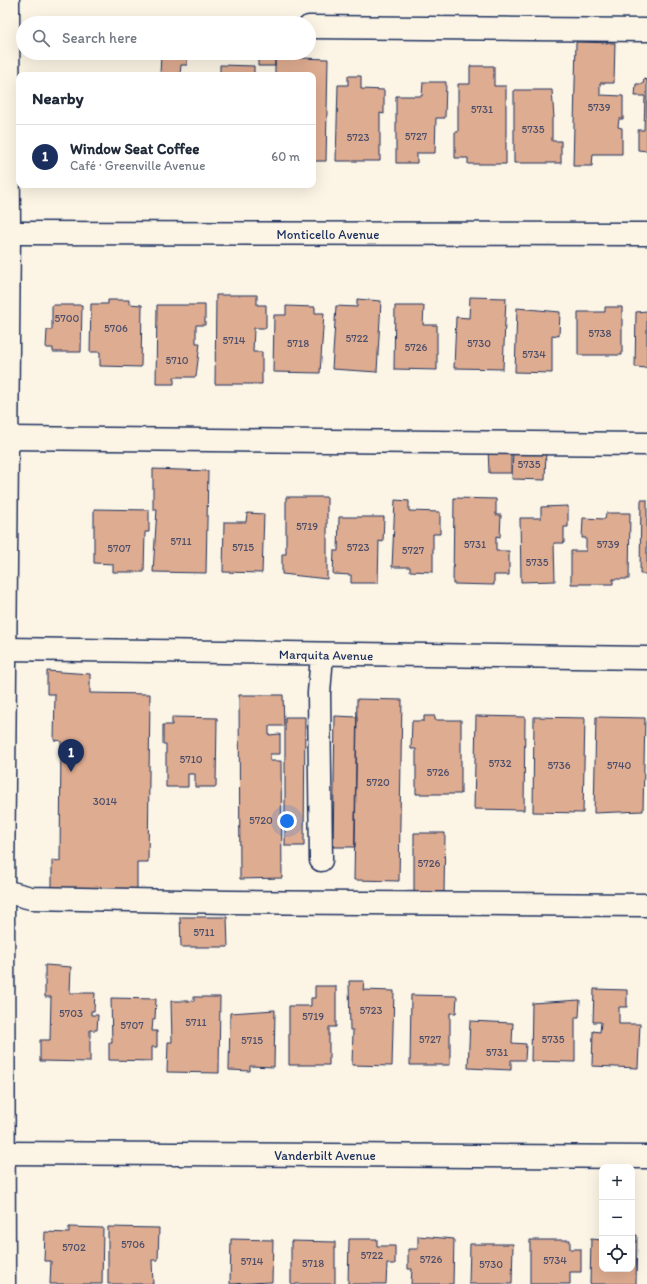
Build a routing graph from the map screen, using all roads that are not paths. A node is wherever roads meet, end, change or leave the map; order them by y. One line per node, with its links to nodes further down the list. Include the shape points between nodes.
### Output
1 (8, 0): 2 (street)
2 (15, 24): 5 (street)
3 (316, 27): 4 (street)
4 (647, 30)
5 (4, 70): 7 (street)
6 (647, 234): 7 (street, Monticello Avenue)
7 (6, 247): 8 (street)
8 (8, 438): 9 (street); 10 (street)
9 (647, 444)
10 (3, 464): 11 (street)
11 (5, 649): 12 (street, Marquita Avenue); 14 (street)
12 (322, 655): 13 (street, Marquita Avenue); 15 (street)
13 (647, 658)
14 (2, 678): 16 (street)
15 (321, 860)
16 (2, 890): 17 (street, via 31,898); 18 (street)
17 (647, 905)
18 (2, 1102): 19 (street)
19 (4, 1153): 20 (street, Vanderbilt Avenue); 21 (street)
20 (647, 1157)
21 (4, 1284)

